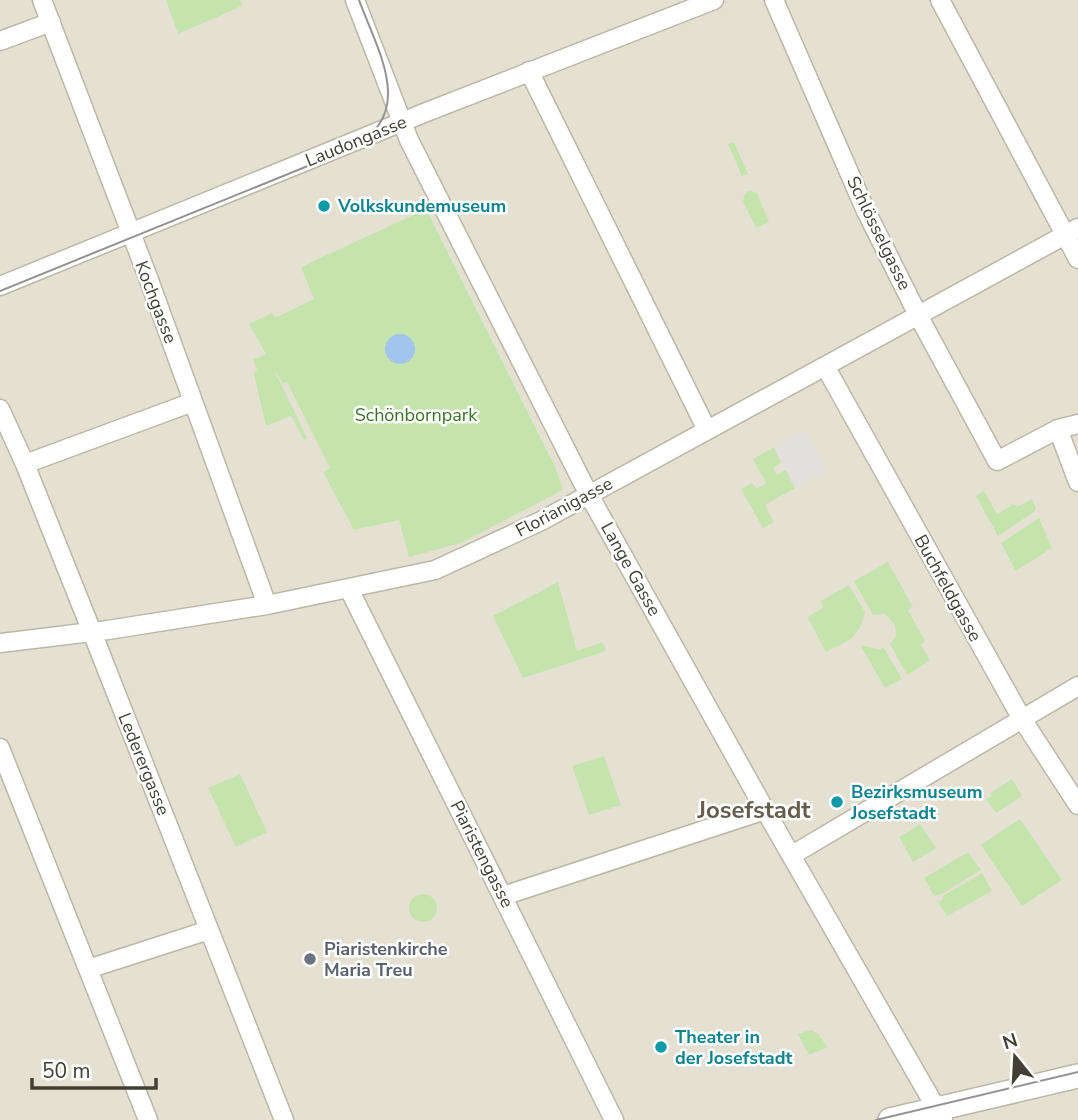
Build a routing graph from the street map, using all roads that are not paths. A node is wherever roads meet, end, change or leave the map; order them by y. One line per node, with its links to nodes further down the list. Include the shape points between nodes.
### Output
1 (42, 0): 6 (street, Kochgasse)
2 (355, 0): 9 (street, Lange Gasse)
3 (714, 0): 8 (street, Laudongasse)
4 (774, 0): 14 (street, Schlösselgasse, via 865,209)
5 (940, 0): 11 (street)
6 (51, 22): 7 (street); 10 (street, Kochgasse)
7 (0, 41)
8 (529, 71): 9 (street, Laudongasse); 20 (street)
9 (401, 122): 10 (street, Laudongasse); 23 (street, Lange Gasse)
10 (130, 232): 13 (street, Laudongasse); 16 (street, Kochgasse)
11 (1072, 232): 12 (street); 14 (street, Florianigasse)
12 (1078, 259)
13 (0, 286)
14 (919, 317): 15 (street, Florianigasse); 19 (street, Schlösselgasse, via 997,460)
15 (825, 366): 20 (street, Florianigasse); 29 (street, Buchfeldgasse)
16 (193, 401): 21 (street); 25 (street, Kochgasse)
17 (0, 409): 21 (street, Lederergasse)
18 (1078, 424): 19 (street)
19 (1058, 429): 22 (street)
20 (707, 430): 23 (street, Florianigasse)
21 (25, 464): 26 (street, Lederergasse)
22 (1078, 482)
23 (589, 495): 24 (street, Florianigasse, via 435,570); 32 (street, Lange Gasse)
24 (349, 589): 25 (street, Florianigasse); 34 (street, Piaristengasse)
25 (267, 605): 26 (street, Florianigasse)
26 (92, 632): 27 (street, Florianigasse); 35 (street, Lederergasse)
27 (0, 643)
28 (1078, 686): 29 (street)
29 (1022, 719): 31 (street, Buchfeldgasse); 33 (street)
30 (0, 748): 36 (street)
31 (1078, 805)
32 (765, 810): 33 (street, Lange Gasse); 34 (street)
33 (792, 855): 38 (street, Lange Gasse)
34 (503, 896): 41 (street, Piaristengasse)
35 (209, 930): 36 (street); 40 (street, Lederergasse)
36 (88, 969): 39 (street)
37 (1078, 1076): 38 (street)
38 (940, 1114): 42 (street)
39 (148, 1120)
40 (284, 1120)
41 (614, 1120)
42 (890, 1120)

